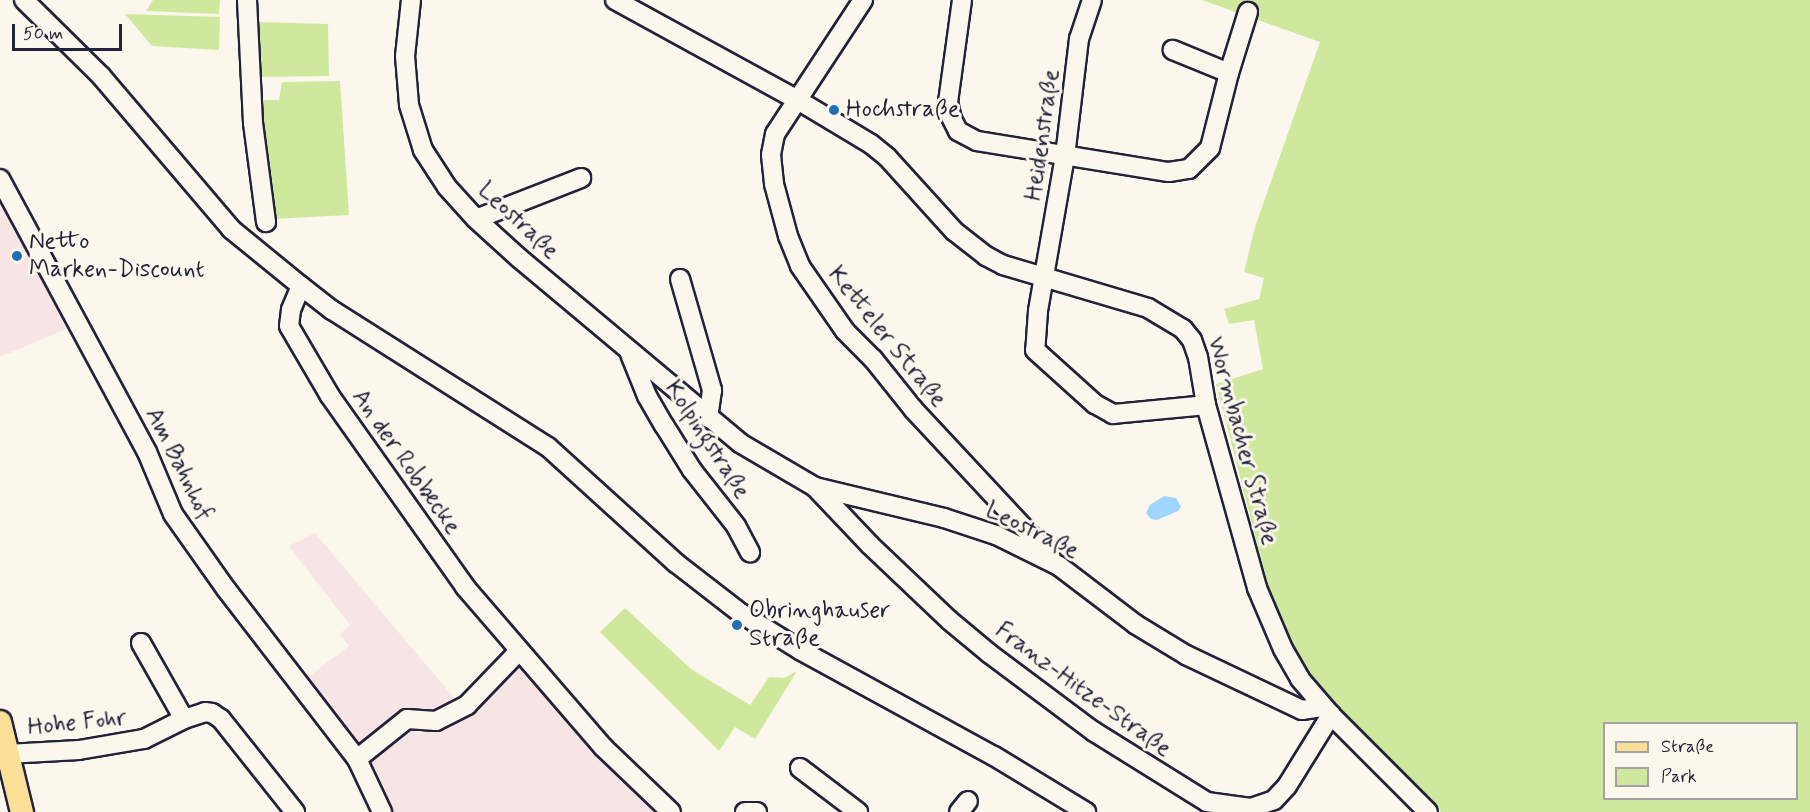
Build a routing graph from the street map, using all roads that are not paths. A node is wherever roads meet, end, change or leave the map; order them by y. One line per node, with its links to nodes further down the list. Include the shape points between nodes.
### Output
1 (24, 0): 19 (street, via 101,76 231,229)
2 (247, 0): 16 (street, via 254,123)
3 (411, 0): 15 (street, Leostraße, via 405,74 414,126 423,150 447,187)
4 (615, 0): 11 (street, Wormbacher Straße)
5 (863, 0): 11 (street, Ketteler Straße)
6 (963, 0): 12 (street, via 948,102 958,131 977,141)
7 (1092, 0): 12 (street, Heidenstraße, via 1080,39)
8 (1248, 12): 10 (street)
9 (1173, 50): 10 (street)
10 (1229, 73): 12 (street, via 1210,148 1190,168 1169,172)
11 (796, 99): 17 (street, Wormbacher Straße, via 887,157 971,246 1003,265); 25 (street, Ketteler Straße, via 775,134 771,155 774,184 800,266 844,331)
12 (1065, 156): 17 (street, Heidenstraße)
13 (581, 178): 15 (street)
14 (0, 179): 32 (street, Am Bahnhof, via 147,452 173,514)
15 (476, 219): 20 (street, Leostraße)
16 (266, 222)
17 (1044, 278): 21 (street, Wormbacher Straße, via 1148,308 1183,329 1198,357); 21 (street, Heidenstraße, via 1035,350 1095,404 1113,414)
18 (680, 279): 22 (street, via 712,390)
19 (301, 286): 27 (street, An der Robbecke, via 289,318 296,342 465,587); 41 (street, via 548,447 670,558 742,614)
20 (629, 352): 22 (street, Leostraße); 24 (street, Kolpingstraße, via 664,425)
21 (1206, 405): 28 (street, Wormbacher Straße, via 1267,615 1291,664)
22 (708, 417): 23 (street, Leostraße, via 760,456)
23 (815, 487): 25 (street, Leostraße, via 944,518 996,536); 28 (street, Franz-Hitze-Straße, via 870,545 990,654 1103,738 1207,802 1251,808 1274,800 1287,786)
24 (750, 552)
25 (1059, 566): 28 (street, Leostraße, via 1136,624 1186,655 1302,710)
26 (141, 643): 29 (street)
27 (518, 652): 32 (street, via 467,705 436,722 406,719); 37 (street, An der Robbecke, via 603,747)
28 (1328, 711): 42 (street, Wormbacher Straße)
29 (183, 719): 31 (street, Hohe Fohr, via 144,739 79,750); 34 (street, Hohe Fohr, via 205,712 221,719)
30 (0, 722): 31 (main road)
31 (7, 754): 35 (main road)
32 (357, 759): 36 (street, Am Bahnhof)
33 (800, 768): 40 (street)
34 (284, 809)
35 (21, 812)
36 (382, 812)
37 (671, 812)
38 (745, 812): 39 (street)
39 (757, 812)
40 (858, 812)
41 (1086, 812)
42 (1428, 812)

